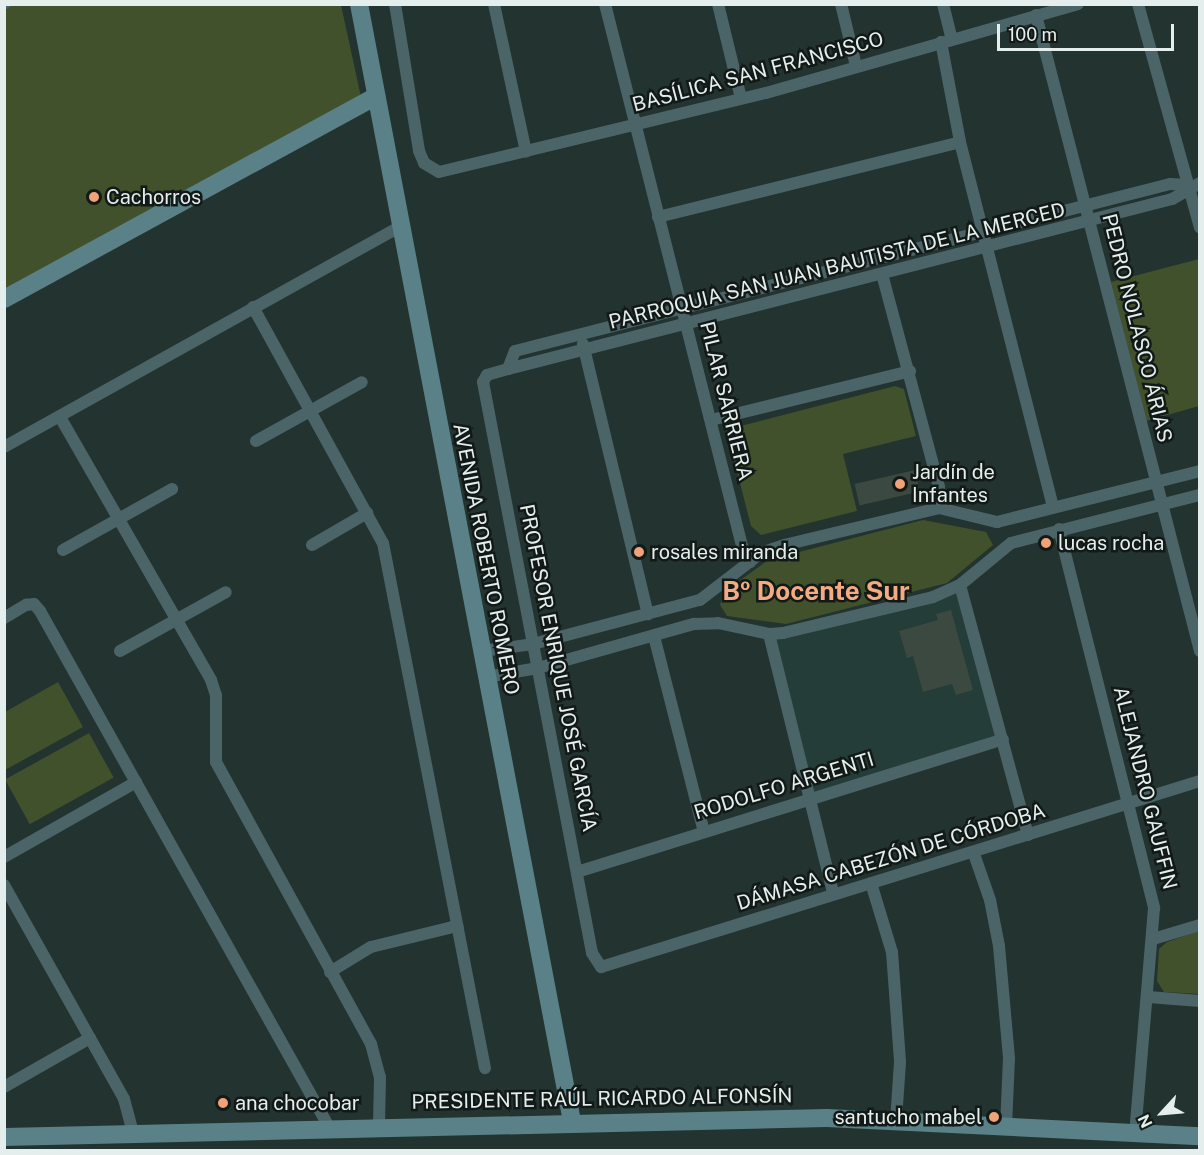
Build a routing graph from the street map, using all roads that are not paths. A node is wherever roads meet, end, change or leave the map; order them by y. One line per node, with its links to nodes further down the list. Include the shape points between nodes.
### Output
1 (9, 4): 11 (lane)
2 (359, 4): 15 (main road, AVENIDA ROBERTO ROMERO)
3 (395, 4): 19 (street, BASÍLICA SAN FRANCISCO, via 419,151 432,169 447,172)
4 (494, 4): 19 (street)
5 (605, 4): 17 (street, PILAR SARRIERA)
6 (718, 4): 16 (street)
7 (841, 4): 14 (street)
8 (943, 4): 13 (street)
9 (1078, 4): 12 (street, BASÍLICA SAN FRANCISCO)
10 (1138, 4): 20 (street)
11 (4, 7)
12 (1036, 15): 13 (street, BASÍLICA SAN FRANCISCO); 21 (street, PEDRO NOLASCO ÁRIAS)
13 (946, 40): 14 (street, BASÍLICA SAN FRANCISCO); 18 (street)
14 (856, 66): 16 (street, BASÍLICA SAN FRANCISCO)
15 (376, 96): 24 (main road, AVENIDA ROBERTO ROMERO); 29 (main road)
16 (741, 98): 17 (street, BASÍLICA SAN FRANCISCO)
17 (636, 125): 19 (street, BASÍLICA SAN FRANCISCO); 22 (street, PILAR SARRIERA)
18 (960, 142): 22 (street); 26 (street)
19 (526, 152)
20 (1194, 184): 21 (street, via 1170,184); 23 (street, PARROQUIA SAN JUAN BAUTISTA DE LA MERCED, via 1172,199); 25 (street)
21 (1086, 206): 23 (street, PEDRO NOLASCO ÁRIAS); 26 (street)
22 (658, 216): 31 (street, PILAR SARRIERA)
23 (1090, 221): 27 (street, PARROQUIA SAN JUAN BAUTISTA DE LA MERCED); 45 (street, PEDRO NOLASCO ÁRIAS)
24 (399, 227): 30 (street); 70 (main road, AVENIDA ROBERTO ROMERO)
25 (1200, 228)
26 (982, 232): 27 (street); 31 (street)
27 (987, 248): 28 (street, PARROQUIA SAN JUAN BAUTISTA DE LA MERCED); 49 (street)
28 (882, 274): 32 (street, PARROQUIA SAN JUAN BAUTISTA DE LA MERCED); 36 (street)
29 (4, 299)
30 (254, 307): 39 (street); 40 (street)
31 (682, 308): 32 (street, PILAR SARRIERA); 33 (street)
32 (686, 324): 34 (street, PARROQUIA SAN JUAN BAUTISTA DE LA MERCED); 41 (street, PILAR SARRIERA)
33 (581, 334): 34 (street); 35 (street, via 515,351)
34 (585, 350): 35 (street, PARROQUIA SAN JUAN BAUTISTA DE LA MERCED); 62 (street)
35 (508, 369): 38 (street, PARROQUIA SAN JUAN BAUTISTA DE LA MERCED, via 487,375)
36 (910, 371): 41 (street); 50 (street, via 939,487)
37 (362, 382): 39 (street)
38 (483, 382): 68 (street, PROFESOR ENRIQUE JOSÉ GARCÍA)
39 (311, 411): 42 (street); 51 (street)
40 (60, 417): 43 (street); 52 (street)
41 (711, 420): 58 (street, PILAR SARRIERA)
42 (256, 441)
43 (4, 447)
44 (1200, 471): 45 (street)
45 (1156, 483): 48 (street, PEDRO NOLASCO ÁRIAS); 49 (street)
46 (172, 489): 52 (street)
47 (1200, 495): 48 (street)
48 (1161, 504): 54 (street); 71 (street, PEDRO NOLASCO ÁRIAS)
49 (1053, 507): 53 (street)
50 (939, 508): 53 (street); 58 (street, via 783,545)
51 (367, 513): 55 (street); 88 (street, via 383,543 389,566)
52 (118, 519): 57 (street); 64 (street)
53 (997, 522): 56 (street)
54 (1059, 529): 56 (street); 78 (street, ALEJANDRO GAUFFIN)
55 (312, 545)
56 (1003, 546): 59 (street)
57 (63, 550)
58 (750, 562): 61 (street)
59 (960, 585): 66 (street, via 933,597); 74 (street)
60 (226, 592): 64 (street)
61 (700, 600): 62 (street); 65 (street, via 701,614)
62 (648, 614): 68 (street)
63 (4, 618): 76 (street, via 26,605 34,604 40,611)
64 (176, 620): 69 (street); 91 (street, via 216,695 216,762)
65 (708, 622): 66 (street); 67 (street)
66 (769, 634): 77 (street)
67 (654, 636): 72 (street); 79 (street)
68 (533, 644): 70 (street); 72 (street, PROFESOR ENRIQUE JOSÉ GARCÍA)
69 (120, 651)
70 (482, 651): 73 (main road, AVENIDA ROBERTO ROMERO)
71 (1200, 651)
72 (537, 668): 73 (street); 83 (street, PROFESOR ENRIQUE JOSÉ GARCÍA)
73 (486, 677): 98 (main road, AVENIDA ROBERTO ROMERO)
74 (1003, 739): 77 (street, RODOLFO ARGENTI); 80 (street)
75 (1200, 781): 78 (street, DÁMASA CABEZÓN DE CÓRDOBA)
76 (136, 782): 82 (street); 101 (street)
77 (808, 798): 79 (street, RODOLFO ARGENTI); 86 (street)
78 (1129, 802): 80 (street, DÁMASA CABEZÓN DE CÓRDOBA); 89 (street, ALEJANDRO GAUFFIN, via 1151,886)
79 (704, 831): 83 (street, RODOLFO ARGENTI)
80 (1028, 835): 81 (street, DÁMASA CABEZÓN DE CÓRDOBA)
81 (974, 854): 84 (street, DÁMASA CABEZÓN DE CÓRDOBA); 100 (street, via 990,900 999,946 1009,1058)
82 (4, 857)
83 (577, 872): 90 (street, PROFESOR ENRIQUE JOSÉ GARCÍA)
84 (871, 883): 86 (street, DÁMASA CABEZÓN DE CÓRDOBA); 97 (street, via 892,952 900,1062)
85 (4, 885): 94 (street)
86 (833, 893): 90 (street, DÁMASA CABEZÓN DE CÓRDOBA, via 611,966 601,967)
87 (1200, 925): 89 (street)
88 (457, 926): 91 (street, via 387,941); 95 (street)
89 (1153, 939): 92 (street, ALEJANDRO GAUFFIN)
90 (596, 961)
91 (330, 972): 99 (street, via 378,1060)
92 (1148, 997): 93 (street); 103 (street, ALEJANDRO GAUFFIN)
93 (1200, 1001)
94 (90, 1038): 96 (street); 102 (street, via 124,1099)
95 (485, 1068)
96 (4, 1087)
97 (896, 1121): 98 (main road, PRESIDENTE RAÚL RICARDO ALFONSÍN); 100 (main road, PRESIDENTE RAÚL RICARDO ALFONSÍN)
98 (572, 1122): 99 (main road, PRESIDENTE RAÚL RICARDO ALFONSÍN)
99 (379, 1126): 101 (main road, PRESIDENTE RAÚL RICARDO ALFONSÍN)
100 (1006, 1126): 103 (main road, PRESIDENTE RAÚL RICARDO ALFONSÍN)
101 (329, 1127): 102 (main road, PRESIDENTE RAÚL RICARDO ALFONSÍN)
102 (133, 1132): 105 (main road, PRESIDENTE RAÚL RICARDO ALFONSÍN)
103 (1135, 1133): 104 (main road, PRESIDENTE RAÚL RICARDO ALFONSÍN)
104 (1200, 1136)
105 (4, 1137)

